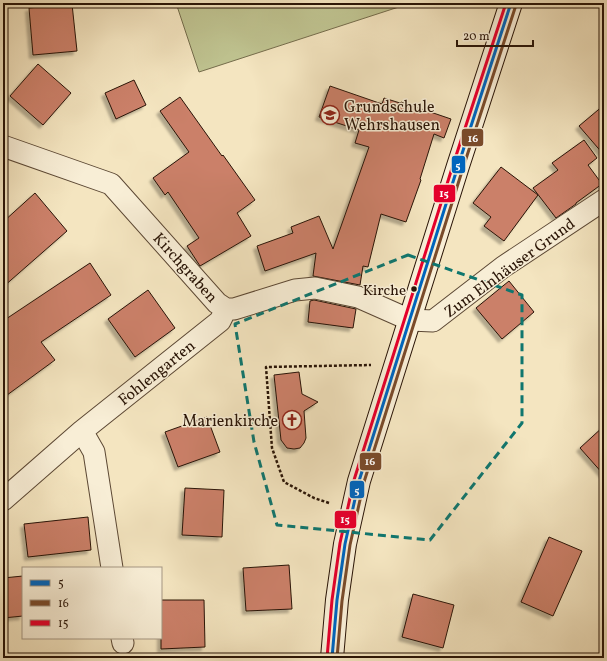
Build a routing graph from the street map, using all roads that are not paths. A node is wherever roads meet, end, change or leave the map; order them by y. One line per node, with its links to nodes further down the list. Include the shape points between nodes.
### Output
1 (511, 3): 5 (street)
2 (3, 146): 4 (street, Kirchgraben, via 111,184)
3 (604, 200): 5 (street, Zum Elnhäuser Grund, via 503,267 433,321)
4 (226, 310): 5 (street, Kirchgraben, via 295,290 315,288 358,297); 6 (street, Fohlengarten, via 220,321)
5 (410, 320): 9 (street, via 352,510 337,600)
6 (82, 431): 7 (street, Fohlengarten); 8 (street, via 94,452)
7 (3, 500)
8 (112, 567)
9 (332, 658)

